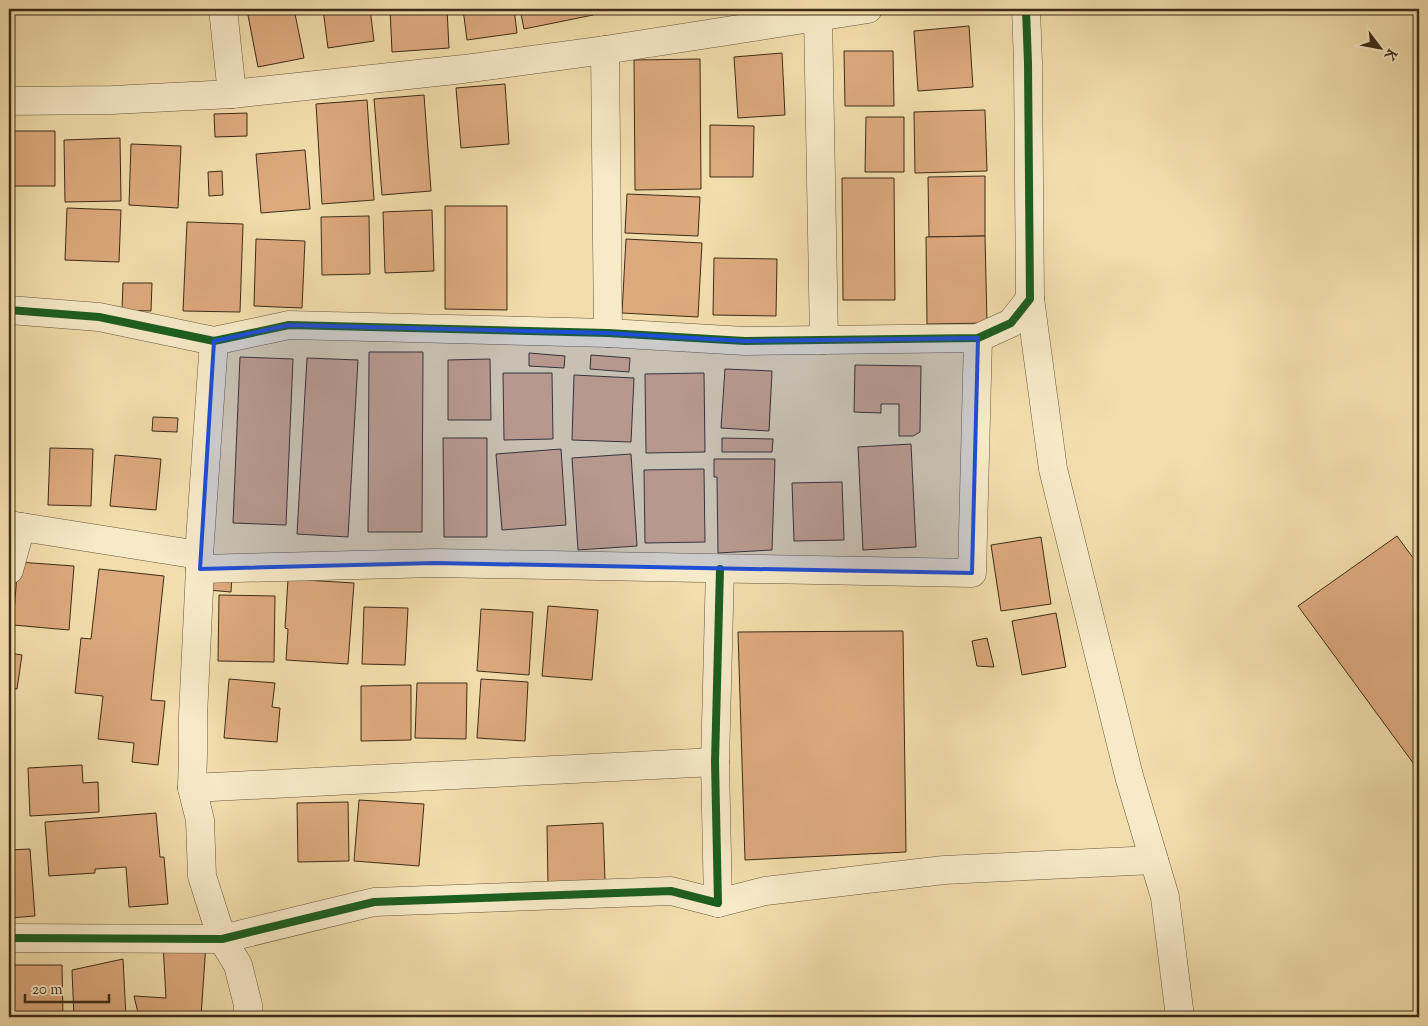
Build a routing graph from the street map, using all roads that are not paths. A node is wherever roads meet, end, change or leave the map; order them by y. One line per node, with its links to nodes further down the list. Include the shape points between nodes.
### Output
1 (223, 9): 6 (street)
2 (868, 9): 4 (street)
3 (1026, 9): 8 (street)
4 (818, 17): 5 (street); 12 (street)
5 (605, 50): 6 (street); 10 (street)
6 (232, 94): 7 (street)
7 (9, 101)
8 (1030, 299): 11 (street, via 1011,323); 20 (street, via 1053,470 1128,776)
9 (9, 310): 13 (street, via 99,317)
10 (608, 333): 12 (street, via 746,341); 13 (street, via 289,325)
11 (978, 338): 12 (street); 16 (street, via 972,572)
12 (824, 340)
13 (214, 341): 15 (street)
14 (15, 526): 15 (street); 17 (street)
15 (200, 562): 16 (street); 19 (street)
16 (720, 569): 18 (street)
17 (9, 570)
18 (715, 762): 19 (street); 21 (street)
19 (192, 788): 23 (street, via 200,820 202,876)
20 (1154, 860): 21 (street, via 944,870 765,891); 25 (street, via 1165,898)
21 (718, 903): 23 (street, via 671,891 374,902)
22 (9, 938): 23 (street)
23 (222, 939): 24 (street, via 238,965)
24 (248, 1017)
25 (1180, 1017)

